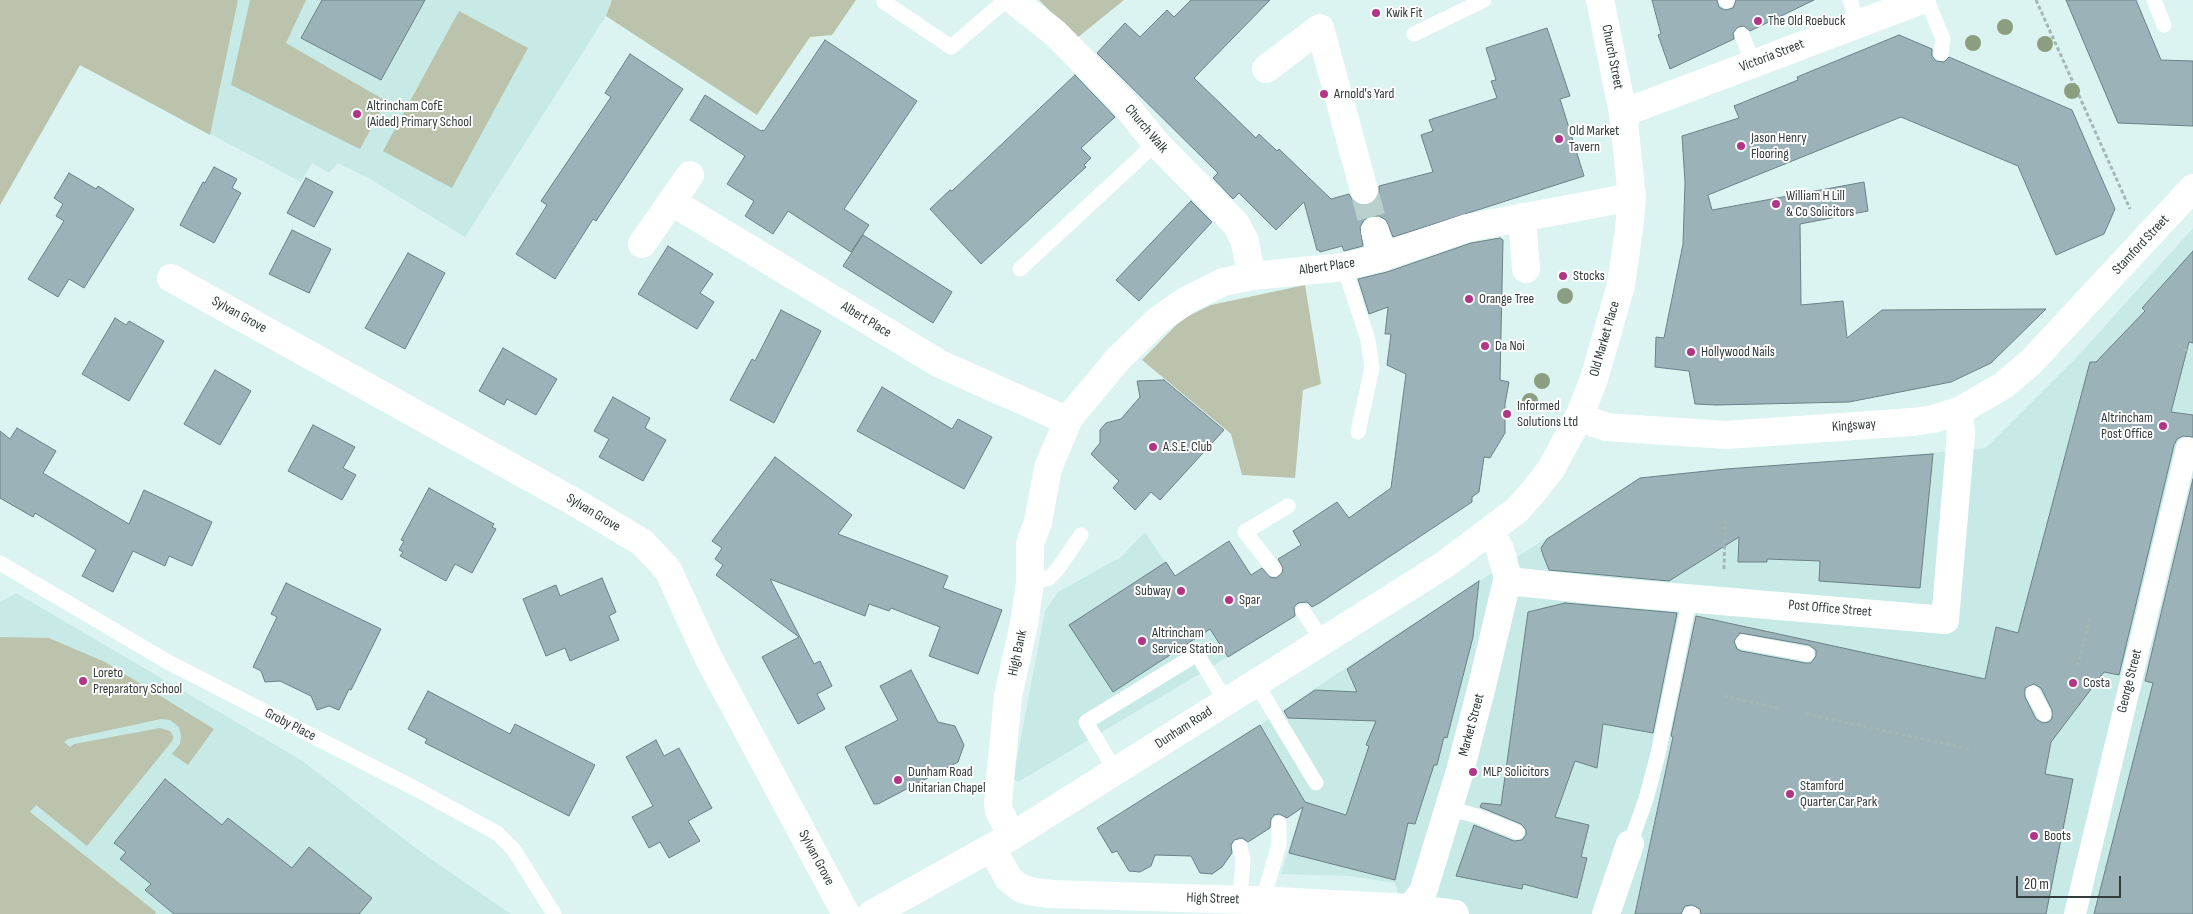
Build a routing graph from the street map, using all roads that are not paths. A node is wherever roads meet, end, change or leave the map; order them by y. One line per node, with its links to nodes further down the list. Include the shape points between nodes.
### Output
1 (1006, 0): 8 (lane, via 951,47)
2 (1013, 0): 17 (main road, Church Walk, via 1055,33 1124,103)
3 (1484, 0): 11 (lane)
4 (1600, 0): 16 (main road, Church Street)
5 (1922, 0): 9 (main road, Victoria Street)
6 (1927, 0): 13 (lane, via 1943,39)
7 (2154, 0): 10 (lane)
8 (884, 2)
9 (1854, 12): 14 (main road, Victoria Street)
10 (2164, 25)
11 (1414, 34)
12 (1742, 35): 14 (lane)
13 (1941, 53)
14 (1753, 63): 16 (main road, Victoria Street)
15 (1266, 69): 20 (main road, via 1320,28)
16 (1623, 113): 21 (main road, Old Market Place)
17 (1156, 143): 29 (lane); 30 (main road, Church Walk, via 1236,224 1244,239)
18 (690, 175): 22 (main road)
19 (2193, 188): 32 (main road, Stamford Street)
20 (1364, 190)
21 (1632, 197): 23 (main road, Albert Place); 35 (main road, Old Market Place, via 1621,285 1597,370)
22 (672, 202): 25 (main road); 34 (main road, Albert Place, via 940,364 1057,416)
23 (1522, 217): 26 (main road, Albert Place, via 1467,228); 28 (main road)
24 (1375, 231): 26 (main road)
25 (642, 244)
26 (1382, 257): 27 (main road, Albert Place)
27 (1344, 267): 30 (main road, Albert Place); 36 (lane, via 1368,340 1372,368)
28 (1526, 268)
29 (1020, 269)
30 (1252, 276): 34 (main road, Albert Place, via 1223,282 1186,300 1157,321 1118,359)
31 (171, 278): 67 (main road, Sylvan Grove, via 643,543 668,570 707,655)
32 (2088, 301): 33 (main road, Kingsway, via 2024,368 2004,385)
33 (1959, 411): 35 (main road, Kingsway, via 1933,420 1726,435 1606,428); 46 (main road, Post Office Street, via 1961,434 1945,620)
34 (1069, 418): 38 (main road, Albert Place)
35 (1579, 418): 40 (main road, Old Market Place, via 1551,469 1534,491 1517,510)
36 (1358, 432)
37 (2187, 448): 71 (street, George Street)
38 (1048, 468): 45 (main road, High Bank, via 1038,522 1030,544)
39 (1288, 506): 43 (lane, via 1245,532)
40 (1489, 532): 44 (main road, Market Street, via 1500,548); 48 (main road, Dunham Road, via 1444,565)
41 (1082, 535): 45 (lane, via 1049,578)
42 (0, 563): 66 (lane, Groby Place, via 168,662 497,834 514,850)
43 (1274, 568)
44 (1507, 581): 46 (main road, Post Office Street); 57 (main road, Market Street)
45 (1030, 583): 60 (main road, High Bank, via 1008,696 998,802)
46 (1690, 597): 61 (lane, via 1658,754)
47 (1303, 611): 48 (lane)
48 (1323, 640): 51 (main road, Dunham Road)
49 (1743, 642): 50 (lane)
50 (1807, 654)
51 (1256, 683): 53 (main road, Dunham Road); 56 (lane)
52 (2032, 693): 54 (lane)
53 (1226, 701): 55 (main road, Dunham Road); 55 (lane, via 1197,654 1086,722)
54 (2044, 714)
55 (1116, 772): 60 (main road, Dunham Road)
56 (1316, 783)
57 (1448, 808): 59 (lane); 65 (main road, Market Street, via 1423,892)
58 (1279, 823): 63 (lane, via 1279,844)
59 (1517, 832)
60 (1002, 843): 64 (main road, High Street, via 1009,879 1020,888); 68 (main road, Dunham Road)
61 (1630, 844): 70 (main road)
62 (1240, 847): 63 (lane)
63 (1252, 900): 64 (main road, High Street); 65 (main road, High Street)
64 (1160, 906)
65 (1408, 911): 69 (main road, High Street)
66 (554, 914)
67 (846, 914)
68 (872, 914)
69 (1455, 914)
70 (1606, 914)
71 (2075, 914)

